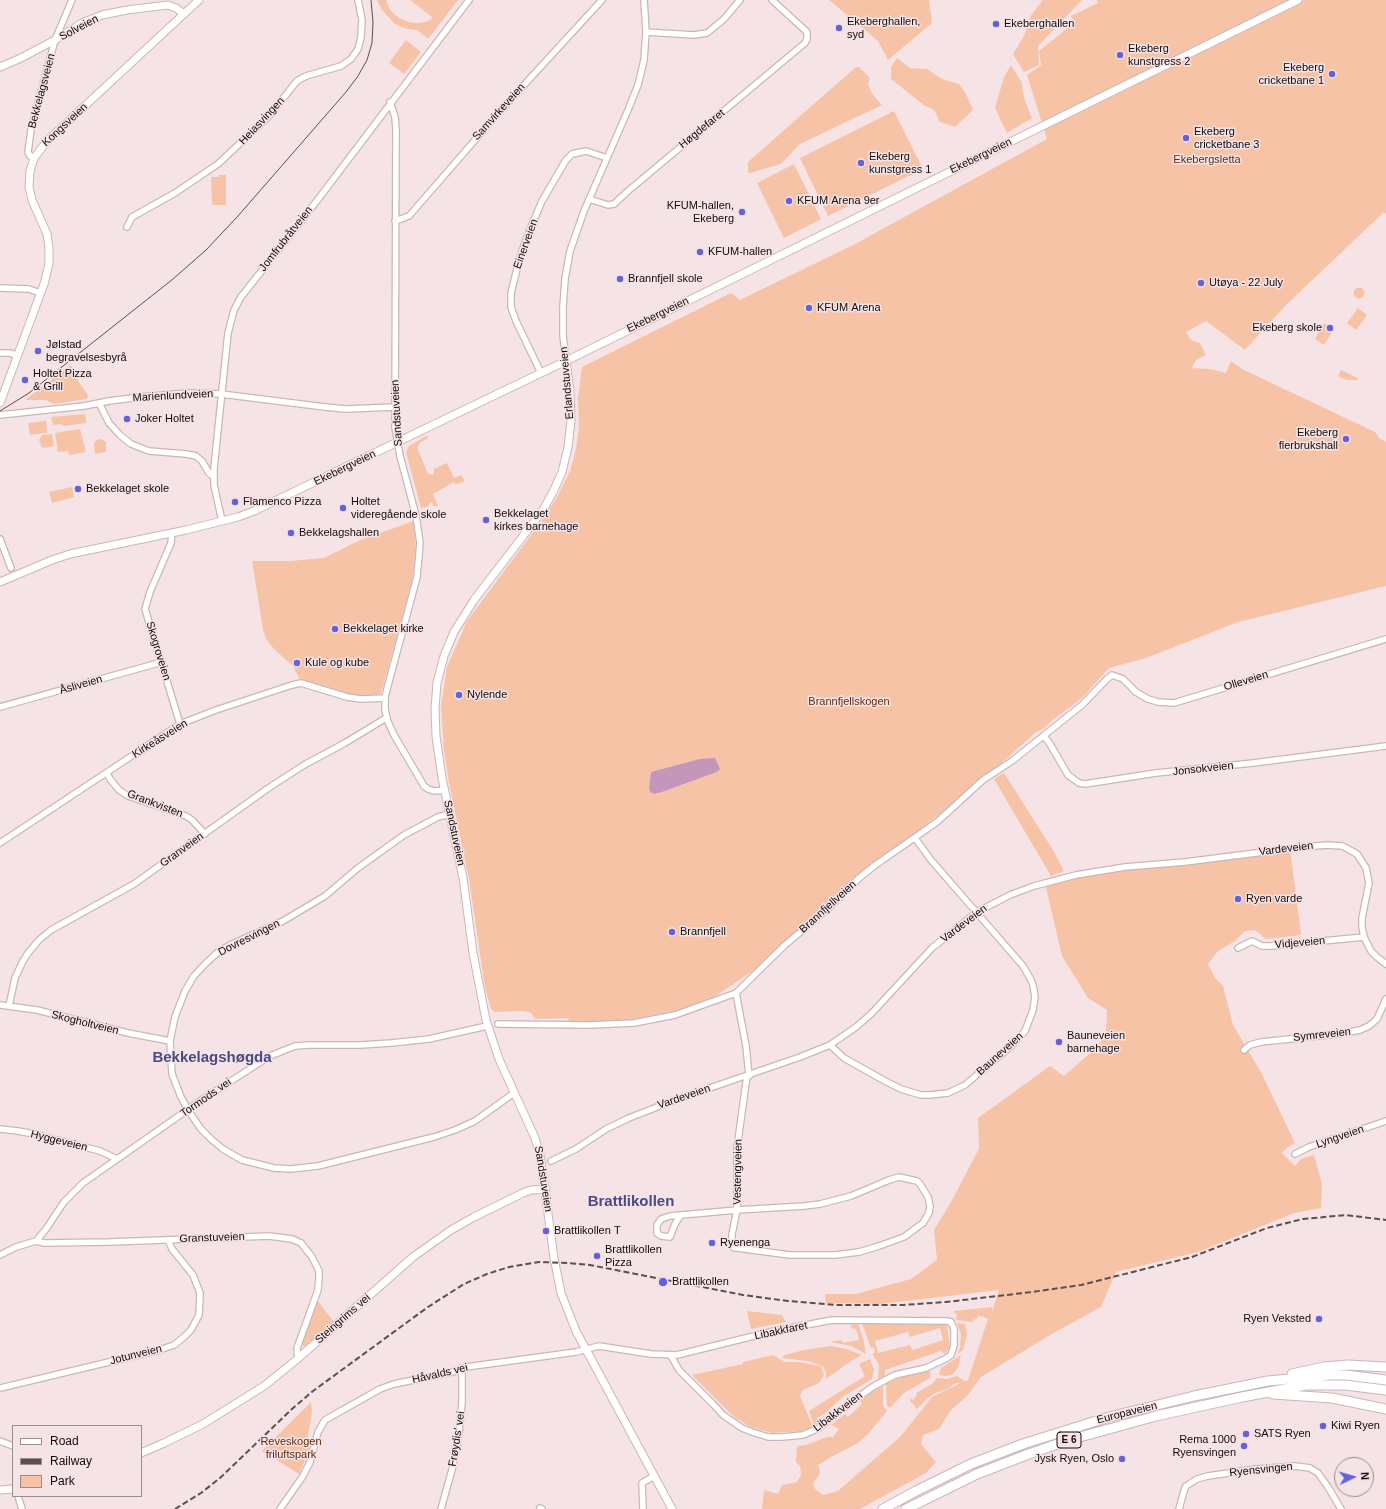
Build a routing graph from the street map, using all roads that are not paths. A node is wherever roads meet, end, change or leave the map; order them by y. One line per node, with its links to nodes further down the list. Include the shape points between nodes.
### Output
1 (72, 0): 12 (street, Bekkelagsveien)
2 (199, 0): 10 (street, Kongsveien)
3 (358, 0): 19 (street, Heiasvingen, via 362,20 361,37 358,49 351,59 341,66 297,81 258,127 218,164 175,193 132,217)
4 (469, 0): 14 (street, Jomfrubråtveien)
5 (602, 0): 18 (street, Samvirkeveien, via 409,216)
6 (644, 0): 11 (street, Erlandstuveien)
7 (740, 0): 11 (street, via 724,19 707,33)
8 (772, 0): 17 (street, Høgdefaret, via 807,32 805,43 614,204 608,206)
9 (1298, 0): 24 (street, Ekebergveien)
10 (184, 14): 12 (street, Solveien, via 168,5 111,13 82,23); 15 (street, Kongsveien, via 47,142)
11 (646, 32): 16 (street, Erlandstuveien, via 644,60 638,85)
12 (55, 40): 13 (street, Solveien); 15 (street, Bekkelagsveien, via 31,130 28,152)
13 (0, 67)
14 (390, 102): 18 (street, Sandstuveien, via 396,130); 26 (street, Jomfrubråtveien, via 238,302 229,324)
15 (34, 158): 21 (street, Kongsveien, via 29,174 29,187 45,228 50,252 48,269)
16 (607, 158): 17 (street, Erlandstuveien); 25 (street, Einerveien, via 586,151 572,154 566,160 542,201 520,257 510,293 511,307)
17 (589, 199): 24 (street, Erlandstuveien, via 574,238 565,279 563,317)
18 (395, 221): 29 (street, Sandstuveien)
19 (126, 227)
20 (0, 288): 21 (street, via 29,289)
21 (40, 293): 23 (street, Kongsveien)
22 (0, 353): 23 (street)
23 (17, 355): 27 (street, Kongsveien)
24 (566, 361): 25 (street, Ekebergveien); 48 (street, Erlandstuveien, via 571,430 558,482 538,518 463,617 450,639 441,665 435,716)
25 (541, 373): 31 (street, Ekebergveien)
26 (221, 394): 28 (street, Marienlundveien, via 140,397); 29 (street, Marienlundveien, via 325,408); 32 (street, Jomfrubråtveien)
27 (0, 403)
28 (99, 403): 30 (street, Marienlundveien); 32 (street, via 109,423 127,441 149,451 196,456)
29 (395, 407): 31 (street, Sandstuveien)
30 (0, 415)
31 (397, 443): 33 (street, Ekebergveien, via 254,511); 41 (street, Sandstuveien, via 416,516 420,549 416,582)
32 (214, 477): 33 (street, Jomfrubråtveien)
33 (222, 521): 34 (street, Ekebergveien)
34 (172, 533): 37 (street, Ekebergveien, via 70,554); 39 (street, Skogroveien, via 171,543 145,609)
35 (0, 539): 36 (street)
36 (11, 568)
37 (0, 582)
38 (1386, 639): 40 (street, Olleveien, via 1174,703 1158,702 1142,696 1123,679)
39 (162, 662): 42 (street, Åsliveien); 44 (street, Skogroveien)
40 (1112, 675): 45 (street, Brannfjellveien, via 1082,705)
41 (385, 698): 43 (street, Sandstuveien); 44 (street, Kirkeåsveien, via 347,697 298,684)
42 (0, 707)
43 (386, 718): 48 (street, Sandstuveien, via 424,786 434,791); 50 (street, Granveien, via 279,782)
44 (180, 724): 47 (street, Kirkeåsveien)
45 (1044, 736): 46 (street, Jonsokveien, via 1068,775 1085,784 1156,773 1253,764); 51 (street, Brannfjellveien, via 984,780)
46 (1386, 746)
47 (107, 773): 50 (street, Grankvisten, via 119,790 128,796 186,816); 52 (street, Kirkeåsveien)
48 (445, 790): 49 (street, Sandstuveien)
49 (450, 814): 62 (street, Sandstuveien, via 462,870); 63 (street, Dovresvingen, via 438,817 404,835 308,907 236,941 215,954 200,969 185,991 175,1017)
50 (205, 834): 60 (street, Granveien, via 134,884 51,930 39,940 28,953 13,983)
51 (915, 838): 53 (street, Bauneveien); 57 (street, Brannfjellveien, via 858,880)
52 (0, 843)
53 (977, 912): 54 (street, Vardeveien, via 1034,886 1076,874 1335,845 1352,851 1366,868 1369,883 1362,918); 64 (street, Vardeveien, via 932,948 871,1014); 64 (street, Bauneveien, via 1023,966 1033,985 1035,997 1030,1021 1026,1031 1010,1047 965,1085 948,1093 929,1096 901,1089 885,1081 844,1058)
54 (1364, 937): 55 (street, Vidjeveien, via 1271,946 1262,946 1252,941); 56 (street, Vardeveien, via 1371,952)
55 (1238, 948)
56 (1386, 964)
57 (736, 993): 61 (street, Brannfjellveien, via 675,1015 634,1023); 66 (street, Vestengveien, via 746,1046)
58 (1386, 999): 65 (street, Symreveien, via 1377,1019 1360,1030 1261,1042)
59 (0, 1005): 60 (street, Skogholtveien)
60 (8, 1006): 63 (street, Skogholtveien, via 37,1010)
61 (498, 1024)
62 (487, 1026): 67 (street, Sandstuveien); 68 (street, Tormods vei, via 391,1043 287,1048 263,1059)
63 (170, 1041): 68 (street, Dovresvingen, via 172,1074)
64 (830, 1045): 66 (street, Vardeveien)
65 (1244, 1050)
66 (748, 1076): 73 (street, Vardeveien, via 623,1120); 75 (street, Vestengveien, via 737,1148)
67 (514, 1093): 68 (street, Dovresvingen, via 475,1121 441,1135 318,1166 291,1169 266,1167 242,1160 211,1140); 74 (street, Sandstuveien, via 536,1141)
68 (188, 1110): 72 (street, Tormods vei)
69 (1386, 1121): 71 (street, Lyngveien)
70 (0, 1129): 72 (street, Hyggeveien, via 34,1134 100,1151)
71 (1294, 1154)
72 (117, 1159): 78 (street, Tormods vei, via 74,1191)
73 (551, 1161)
74 (546, 1188): 80 (street, Sandstuveien, via 558,1285 570,1318); 83 (street, Steingrims vei, via 532,1190 508,1200 441,1237 413,1258)
75 (736, 1210): 75 (street, via 820,1204 851,1196 899,1177 917,1181 928,1196 930,1206 923,1223 904,1237 859,1252 810,1256 734,1248 732,1234); 76 (street, Vestengveien)
76 (680, 1216): 76 (street, Vestengveien, via 670,1237 657,1233 657,1225 661,1219)
77 (168, 1240): 78 (street, Granstuveien, via 44,1243); 83 (street, Granstuveien, via 277,1236 292,1239 305,1247 319,1271 319,1283 297,1348); 88 (street, Jotunveien, via 172,1249 194,1275 200,1293 199,1314 184,1337 174,1345 159,1350)
78 (36, 1241): 79 (street, Granstuveien)
79 (0, 1255)
80 (586, 1349): 82 (street, Libakkfaret, via 599,1346); 85 (street, Håvalds vei); 95 (street, Sandstuveien)
81 (954, 1349): 82 (street, Libakkfaret, via 954,1329 951,1322 858,1319 832,1320 774,1331); 82 (street, Libakkveien, via 947,1358 938,1363 895,1375 870,1388 814,1431 804,1435 782,1437 768,1437 752,1432 723,1415 680,1370)
82 (671, 1356)
83 (298, 1359): 94 (street, Steingrims vei, via 254,1393 220,1414)
84 (1386, 1367): 87 (highway, E 6, via 1324,1367)
85 (462, 1368): 100 (street, Håvalds vei, via 380,1389 330,1416 321,1426 303,1476); 101 (street, Frøydis' vei, via 459,1432)
86 (1386, 1380): 87 (highway, Europaveien / E 6, via 1346,1375)
87 (1268, 1381): 104 (highway, Europaveien / E 6, via 1187,1398 1066,1429 972,1464)
88 (0, 1388)
89 (1386, 1390): 90 (highway, Europaveien / E 6, via 1323,1384)
90 (1262, 1393): 91 (highway, E 6, via 1332,1398); 105 (highway, Europaveien / E 6, via 1149,1418 1069,1440 977,1474)
91 (1386, 1409)
92 (0, 1441): 93 (street)
93 (12, 1446)
94 (142, 1453)
95 (654, 1476): 102 (street, via 642,1483); 103 (street, Sandstuveien)
96 (12, 1489): 97 (street)
97 (0, 1490)
98 (18, 1497): 99 (street)
99 (22, 1509)
100 (280, 1509)
101 (441, 1509)
102 (643, 1509)
103 (672, 1509)
104 (883, 1509)
105 (906, 1509)
106 (1179, 1509): 107 (street, Ryensvingen, via 1186,1486 1197,1479 1256,1469 1295,1466 1310,1468 1318,1473)
107 (1341, 1509)

